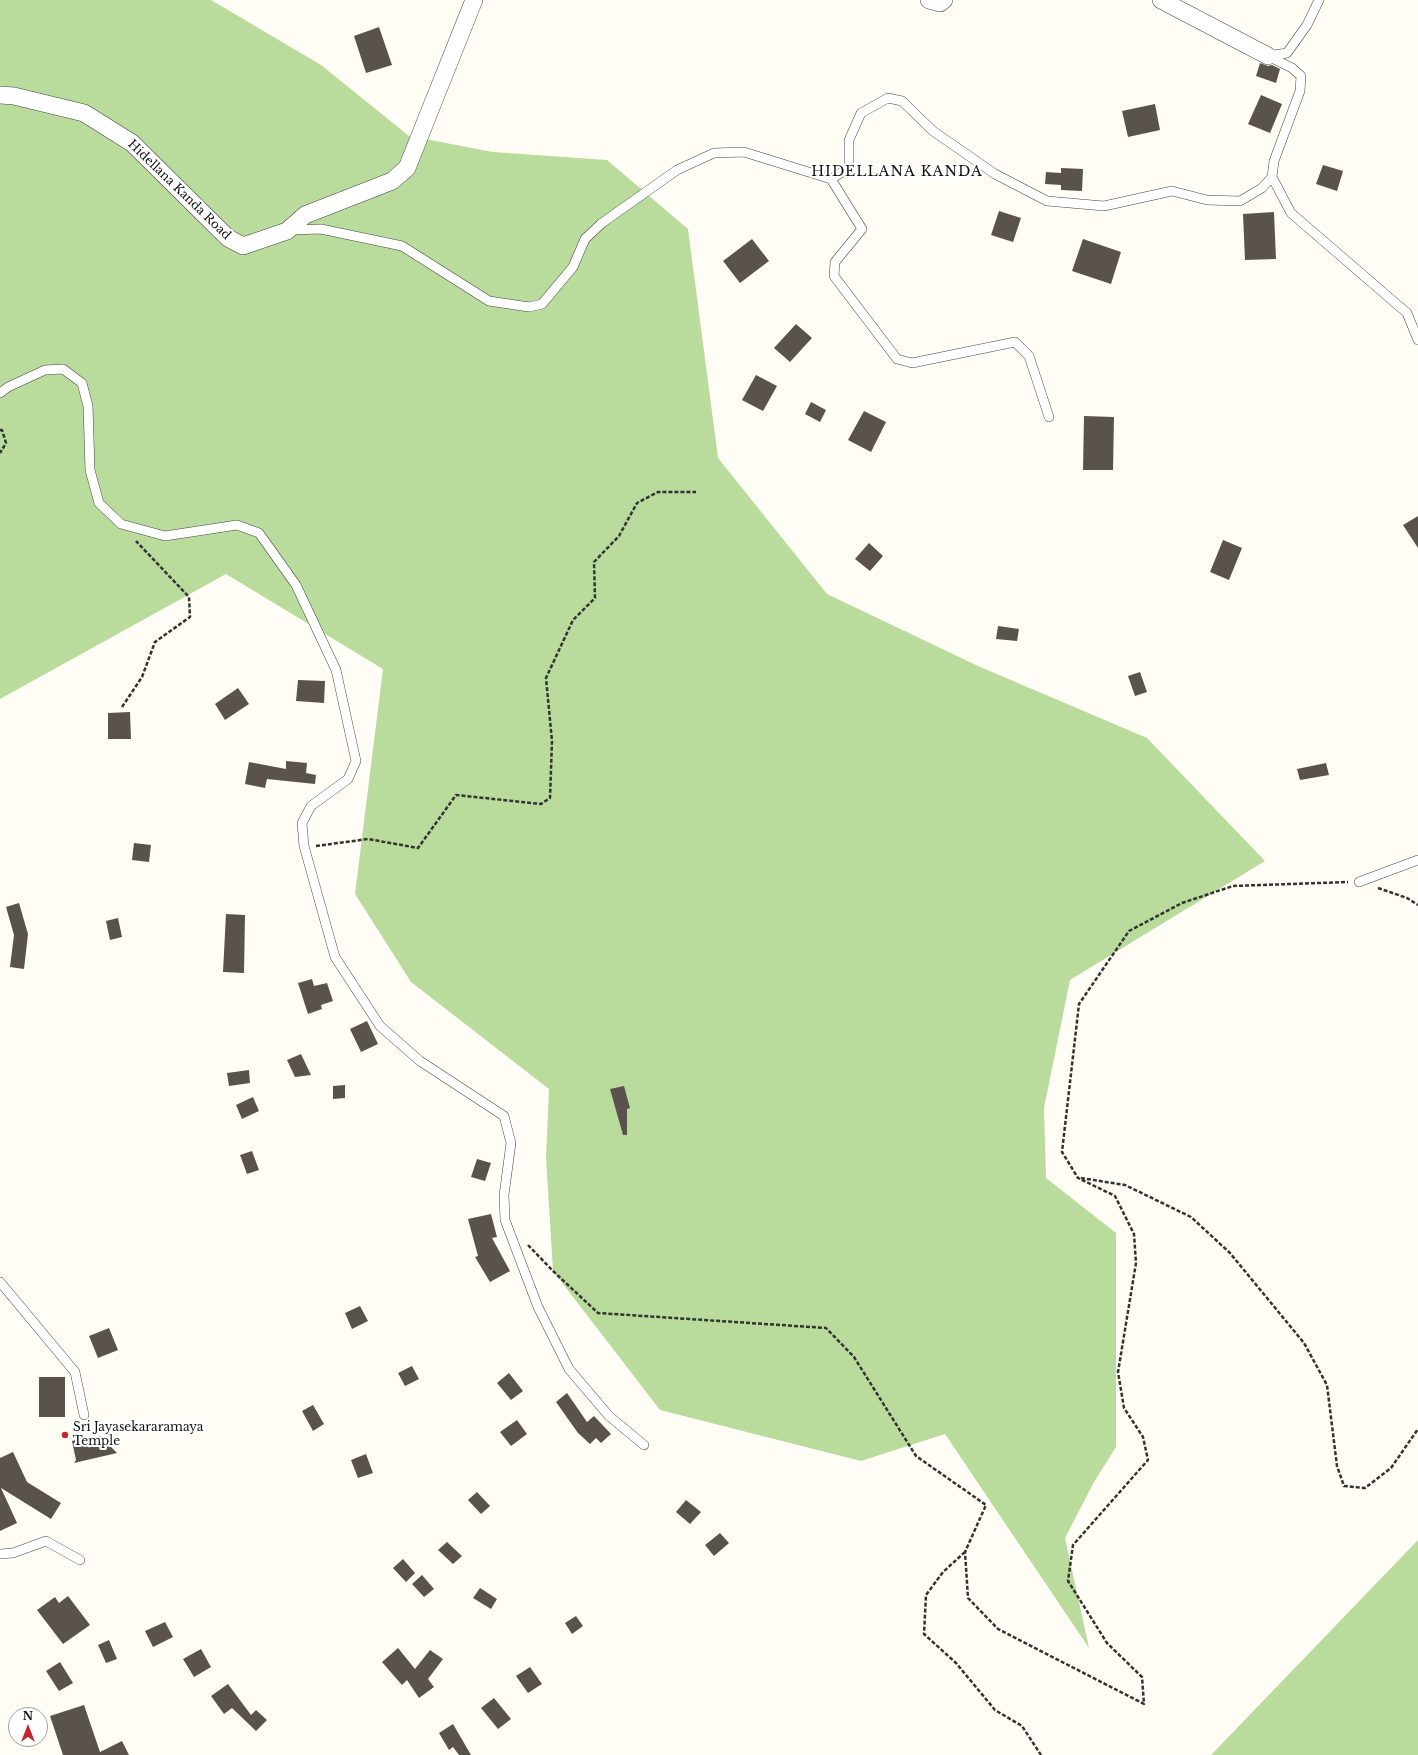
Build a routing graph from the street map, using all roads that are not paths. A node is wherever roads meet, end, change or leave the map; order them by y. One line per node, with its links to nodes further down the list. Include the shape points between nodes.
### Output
1 (474, 0): 10 (street, Hidellana Kanda Road, via 407,168 392,181 305,215)
2 (929, 0): 3 (street, via 940,3)
3 (944, 0)
4 (1161, 0): 6 (street)
5 (1319, 0): 6 (lane, via 1307,25 1287,53)
6 (1268, 56): 8 (lane, via 1292,68 1301,76 1300,91 1274,161)
7 (0, 94): 10 (street, Hidellana Kanda Road, via 84,113 132,143 228,238 243,246)
8 (1272, 177): 9 (lane, via 1262,188 1240,201 1207,200 1172,191 1104,206 1047,201 995,174 933,131 902,102 888,98 861,113 849,140 849,168); 11 (lane, via 1291,213 1407,313)
9 (830, 179): 10 (lane, via 744,152 714,153 677,170 602,223 585,240 573,268 542,304 529,307 489,301 402,246 321,229); 13 (lane, via 862,229 835,262 834,276 897,359 912,363 1015,342 1029,356)
10 (287, 230)
11 (1418, 340)
12 (0, 392): 18 (lane, via 45,370 63,369 82,383 88,406 90,470 99,503 121,524 165,536 237,525 259,532 296,586 336,670 356,761 348,779 311,806 302,822 304,846 335,957 380,1026 420,1061 504,1116 511,1143 504,1195 505,1220 538,1307 569,1369 609,1416)
13 (1049, 417)
14 (1418, 860): 15 (lane)
15 (1359, 882)
16 (0, 1282): 17 (lane, via 74,1372)
17 (84, 1415)
18 (644, 1444)
19 (0, 1554): 20 (lane, via 13,1553 46,1541)
20 (80, 1560)

